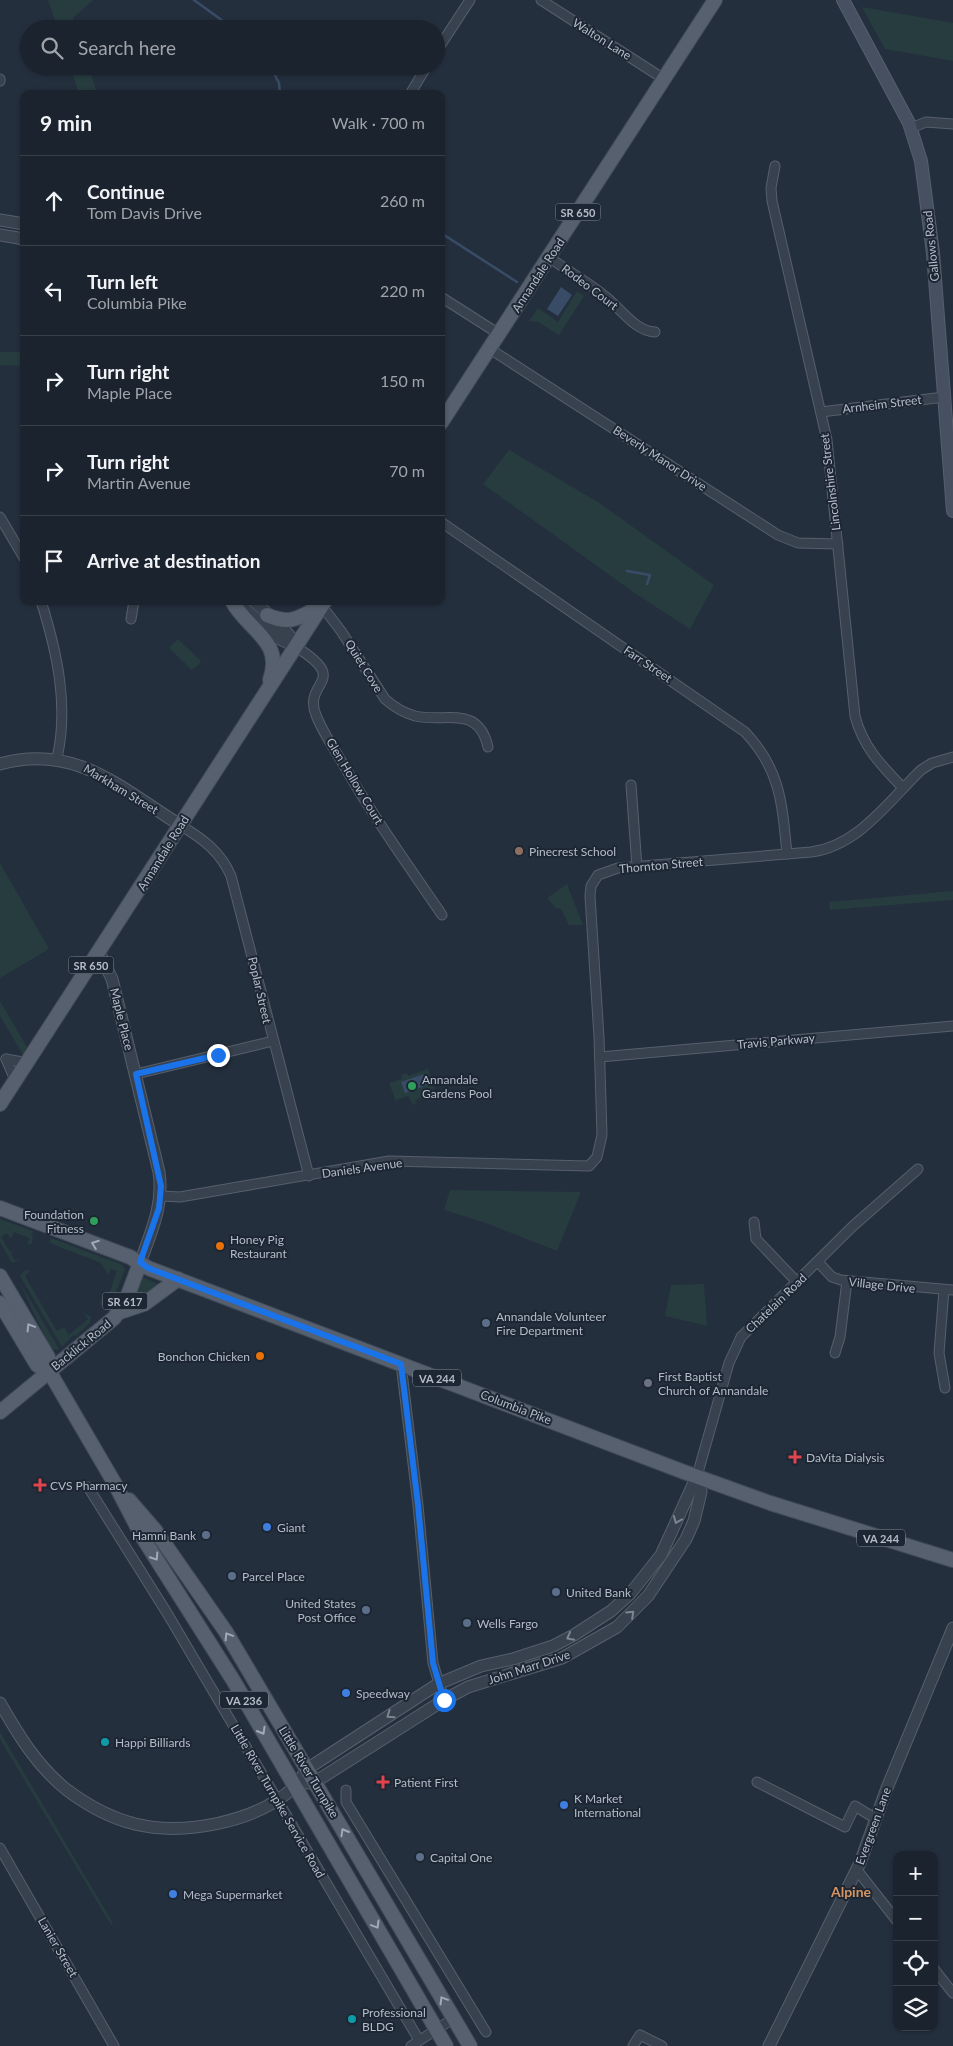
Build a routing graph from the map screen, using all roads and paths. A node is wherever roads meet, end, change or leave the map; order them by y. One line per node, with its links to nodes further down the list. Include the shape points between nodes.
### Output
1 (470, 0): 5 (street)
2 (541, 0): 7 (street, Walton Lane)
3 (715, 0): 7 (main road, Annandale Road / SR 650)
4 (843, 0): 10 (main road, Gallows Road)
5 (445, 38)
6 (422, 75): 8 (street)
7 (664, 79): 16 (main road, Annandale Road / SR 650)
8 (412, 90)
9 (953, 124): 10 (street, via 926,122)
10 (911, 128): 21 (main road, Gallows Road, via 921,161 930,228)
11 (775, 166): 22 (street, Lincolnshire Street, via 772,201)
12 (0, 220): 13 (street)
13 (20, 223)
14 (0, 235): 15 (street)
15 (20, 238)
16 (549, 257): 18 (street, Rodeo Court, via 606,296 647,332); 19 (main road, Annandale Road / SR 650)
17 (445, 300): 19 (street)
18 (655, 332)
19 (499, 334): 20 (main road, Annandale Road / SR 650)
20 (490, 349): 23 (main road, Annandale Road / SR 650); 27 (street, Beverly Manor Drive, via 778,535 798,543)
21 (944, 397): 22 (street, Arnheim Street); 24 (main road, Gallows Road)
22 (821, 412): 27 (street, Lincolnshire Street)
23 (445, 415)
24 (953, 510)
25 (0, 517): 28 (street)
26 (445, 525): 48 (street, Farr Street, via 745,732 758,746 774,774)
27 (838, 544): 46 (street, Lincolnshire Street, via 855,716 872,754)
28 (20, 548)
29 (42, 605): 43 (street, via 61,686 62,736)
30 (133, 605): 38 (street)
31 (235, 605): 40 (main road, via 271,649 275,663)
32 (242, 605): 39 (street, via 278,638)
33 (258, 605): 37 (street)
34 (319, 605): 37 (main road, via 293,620 279,620)
35 (322, 605): 39 (main road, Annandale Road / SR 650)
36 (324, 605): 41 (street, Quiet Cove, via 385,699 415,716 449,716 469,720 482,731)
37 (267, 615): 39 (street, via 289,635)
38 (131, 619)
39 (296, 647): 40 (main road, Annandale Road / SR 650); 50 (street, Glen Hollow Court, via 314,659 324,672 314,705 319,721 364,801)
40 (265, 696): 47 (main road, Annandale Road / SR 650)
41 (488, 747)
42 (953, 757): 46 (street, Thornton Street, via 932,763)
43 (57, 758): 44 (street, Markham Street); 47 (street, Markham Street, via 86,767)
44 (0, 764)
45 (630, 786): 49 (street)
46 (903, 788): 48 (street, Thornton Street, via 847,841 823,851)
47 (180, 825): 51 (main road, Annandale Road / SR 650); 53 (street, Poplar Street, via 211,845 226,864 244,920)
48 (787, 854): 49 (street, Thornton Street)
49 (637, 867): 54 (street, Thornton Street, via 604,871 591,886)
50 (442, 915)
51 (100, 952): 55 (main road, Annandale Road / SR 650); 56 (street, Maple Place, via 112,979)
52 (953, 1026): 54 (street, Travis Parkway)
53 (273, 1041): 56 (street); 61 (street, Poplar Street)
54 (600, 1057): 59 (street, Thornton Street, via 602,1135)
55 (28, 1063): 57 (main road, Annandale Road / SR 650); 57 (street, via 6,1059)
56 (136, 1074): 62 (street, Maple Place, via 159,1172)
57 (16, 1082): 58 (main road, Annandale Road / SR 650)
58 (0, 1104)
59 (594, 1162): 61 (street, Daniels Avenue, via 588,1166 566,1167 389,1162)
60 (918, 1168): 66 (street, Chatelain Road)
61 (308, 1176): 62 (street, Daniels Avenue, via 180,1197)
62 (161, 1196): 65 (street, Maple Place, via 155,1224)
63 (0, 1208): 65 (main road, Columbia Pike / VA 244, one-way to 63)
64 (754, 1222): 70 (street, via 756,1239)
65 (140, 1262): 68 (main road, Columbia Pike / VA 244); 73 (main road, Backlick Road / SR 617)
66 (818, 1262): 69 (street, Village Drive, via 832,1277); 70 (street, Chatelain Road)
67 (0, 1276): 76 (main road, Little River Turnpike / VA 236, one-way to 67, via 48,1357)
68 (178, 1279): 73 (main road, via 144,1304); 75 (main road, Columbia Pike / VA 244)
69 (847, 1281): 71 (street, Village Drive); 74 (street)
70 (797, 1282): 79 (street, Chatelain Road, via 741,1337 729,1363)
71 (949, 1290): 77 (street, via 939,1353)
72 (0, 1303): 76 (main road, Little River Turnpike / VA 236, via 37,1365)
73 (120, 1312): 76 (main road, Backlick Road / SR 617)
74 (835, 1353)
75 (401, 1364): 79 (main road, Columbia Pike / VA 244); 86 (street, via 433,1663)
76 (49, 1371): 78 (main road, Backlick Road / SR 617); 80 (main road, Little River Turnpike / VA 236)
77 (945, 1388)
78 (0, 1412)
79 (697, 1476): 82 (main road, Columbia Pike / VA 244, via 770,1503); 86 (street, John Marr Drive, one-way to 86, via 661,1555 630,1594 611,1611 553,1646 513,1660 481,1666); 87 (street, John Marr Drive, one-way to 79, via 468,1687 562,1658 617,1627 648,1596 686,1539 701,1492)
80 (115, 1484): 83 (main road, Little River Turnpike / VA 236, one-way to 83, via 143,1538); 85 (main road, Little River Turnpike / VA 236, one-way to 80, via 155,1530)
81 (88, 1488): 94 (street, Little River Turnpike Service Road, via 167,1613)
82 (953, 1560)
83 (193, 1614): 85 (main road, via 228,1655); 92 (main road, Little River Turnpike / VA 236, one-way to 92)
84 (953, 1628): 95 (street, Evergreen Lane)
85 (243, 1661): 89 (main road, Little River Turnpike / VA 236)
86 (438, 1684): 87 (street); 89 (street, John Marr Drive, one-way to 89)
87 (444, 1700): 90 (street, John Marr Drive)
88 (0, 1703): 94 (street, John Marr Drive, via 29,1751 52,1777 83,1800 116,1817 136,1824 169,1827 211,1825 254,1812)
89 (307, 1769): 90 (main road, Little River Turnpike / VA 236); 92 (street, John Marr Drive)
90 (315, 1782): 92 (street, John Marr Drive); 101 (main road, Little River Turnpike / VA 236, one-way to 90)
91 (757, 1782): 95 (street, via 845,1827 855,1806)
92 (295, 1786): 94 (street, John Marr Drive); 102 (main road, Little River Turnpike / VA 236, one-way to 102)
93 (346, 1790): 103 (street, via 345,1799 355,1818)
94 (277, 1800): 104 (street, Little River Turnpike Service Road)
95 (876, 1819): 97 (street, Evergreen Lane)
96 (0, 1848): 105 (street, Lanier Street)
97 (857, 1870): 98 (street); 110 (street, Evergreen Lane)
98 (893, 1916)
99 (938, 1974): 100 (street)
100 (953, 1993)
101 (454, 2018): 102 (street); 107 (main road, Little River Turnpike / VA 236)
102 (436, 2028): 104 (street); 106 (main road, Little River Turnpike / VA 236)
103 (486, 2032)
104 (415, 2043)
105 (114, 2046)
106 (446, 2046)
107 (470, 2046)
108 (634, 2046): 109 (street, via 640,2034)
109 (662, 2046)
110 (769, 2046)

